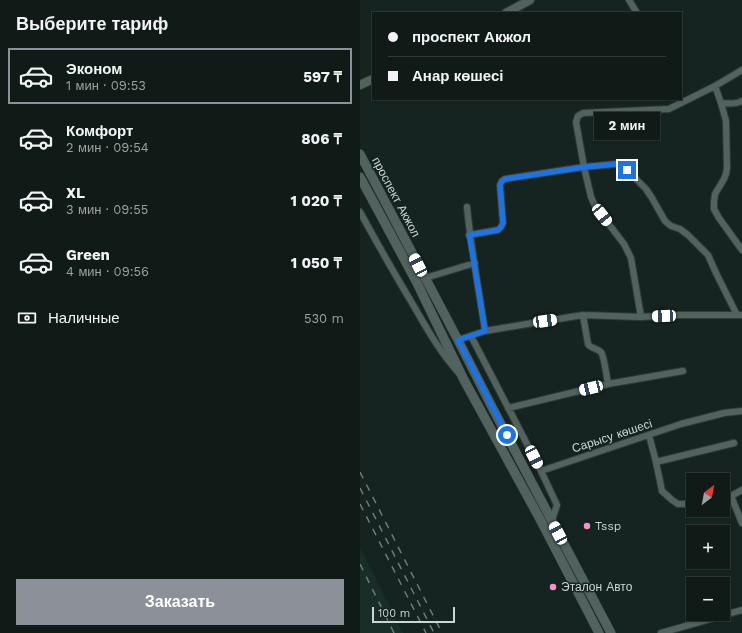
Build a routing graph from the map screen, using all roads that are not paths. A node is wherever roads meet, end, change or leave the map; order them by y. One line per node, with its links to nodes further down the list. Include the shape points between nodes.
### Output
1 (530, 0): 3 (street)
2 (629, 0): 4 (street)
3 (508, 12)
4 (636, 12)
5 (742, 70): 8 (street)
6 (372, 79): 7 (street)
7 (360, 85)
8 (715, 86): 9 (street); 12 (street)
9 (682, 99)
10 (681, 100): 14 (street, via 669,109 583,113 578,116 576,122)
11 (742, 102): 12 (street)
12 (721, 103): 19 (street, via 726,122 726,174 715,194 714,209)
13 (360, 154): 21 (main road, проспект Акжол)
14 (584, 167): 18 (street, via 505,179 500,185 503,223 501,227 498,230); 22 (street, via 622,165 646,189 665,221 680,228 708,255); 24 (street, via 595,206 624,244 631,258)
15 (360, 177): 29 (main road, проспект Акжол, via 417,283)
16 (467, 207): 18 (street)
17 (360, 212): 29 (street, via 433,339)
18 (469, 235): 20 (street)
19 (742, 250)
20 (474, 263): 21 (street); 25 (street)
21 (425, 278): 27 (main road, проспект Акжол)
22 (740, 315): 24 (street)
23 (584, 316): 24 (street); 25 (street); 30 (street, via 588,344 602,354)
24 (641, 317)
25 (485, 331): 26 (street)
26 (471, 336): 27 (street); 31 (street)
27 (458, 340): 40 (main road, проспект Акжол)
28 (683, 371): 30 (street)
29 (464, 380): 43 (main road, проспект Акжол)
30 (608, 384): 31 (street)
31 (508, 408): 36 (street)
32 (742, 411): 33 (street, Сарысу көшесі, via 681,424)
33 (649, 435): 35 (street); 36 (street, Сарысу көшесі)
34 (734, 443): 35 (street)
35 (656, 462): 39 (street, via 662,490 678,504)
36 (541, 471): 40 (street, via 557,505)
37 (742, 490): 38 (street)
38 (731, 496): 41 (street)
39 (686, 504)
40 (552, 520): 44 (main road, проспект Акжол)
41 (742, 523)
42 (742, 610): 45 (street)
43 (599, 633)
44 (611, 633)
45 (661, 633)

